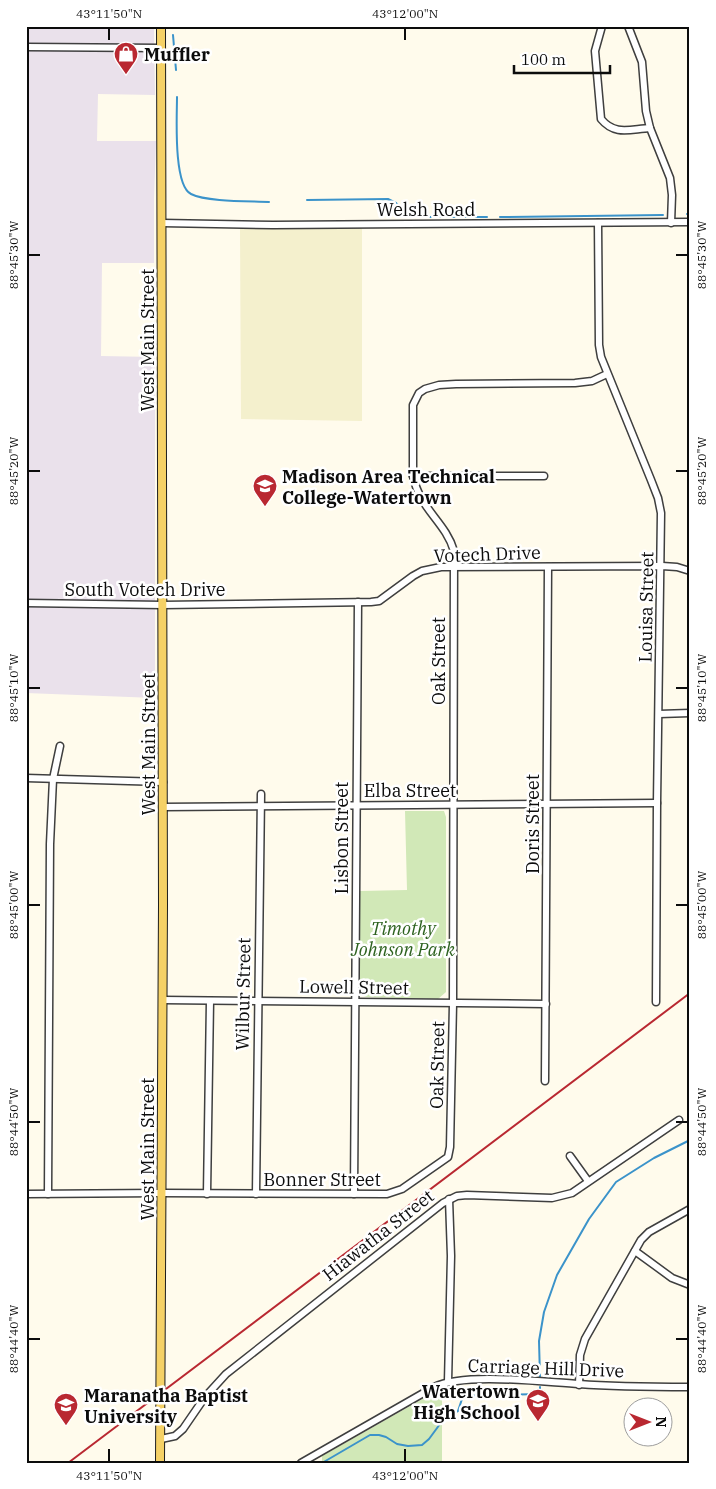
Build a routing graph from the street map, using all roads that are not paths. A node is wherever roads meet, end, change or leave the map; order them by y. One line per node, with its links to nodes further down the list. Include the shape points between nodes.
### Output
1 (161, 26): 5 (main road, West Main Street)
2 (602, 26): 6 (street, via 595,51 601,119 608,127 619,130)
3 (628, 26): 6 (street, via 642,62)
4 (26, 47): 5 (street)
5 (161, 48): 9 (main road, West Main Street)
6 (650, 128): 7 (street, via 670,178)
7 (671, 222): 8 (street, Welsh Road); 10 (street, Welsh Road)
8 (690, 222)
9 (162, 223): 10 (street, Welsh Road); 21 (main road, West Main Street)
10 (598, 223): 11 (street, Louisa Street, via 599,345)
11 (607, 374): 12 (street, Oak Street, via 585,382 456,384 425,389 413,405); 14 (street, Louisa Street, via 658,498)
12 (413, 476): 13 (street); 16 (street, Oak Street, via 422,502 452,543)
13 (544, 476)
14 (662, 566): 15 (street, Votech Drive); 17 (street, Votech Drive); 23 (street, Louisa Street)
15 (548, 567): 16 (street, Votech Drive); 30 (street, Doris Street)
16 (454, 568): 18 (street, Votech Drive, via 422,571 379,601); 32 (street, Oak Street)
17 (690, 571)
18 (358, 602): 20 (street, Votech Drive); 31 (street, Lisbon Street)
19 (26, 603): 21 (street, South Votech Drive)
20 (264, 603): 21 (street, South Votech Drive)
21 (163, 605): 27 (main road, West Main Street)
22 (690, 713): 23 (street)
23 (658, 714): 29 (street, Louisa Street)
24 (60, 746): 26 (street)
25 (26, 778): 26 (street)
26 (53, 779): 27 (street); 49 (street)
27 (163, 782): 34 (main road, West Main Street)
28 (260, 794): 33 (street, Wilbur Street)
29 (657, 803): 30 (street, Elba Street); 39 (street, Louisa Street)
30 (547, 804): 32 (street, Elba Street); 41 (street, Doris Street)
31 (356, 805): 32 (street, Elba Street); 33 (street, Elba Street); 38 (street, Lisbon Street)
32 (452, 805): 40 (street, Oak Street)
33 (260, 806): 34 (street, Elba Street); 37 (street, Wilbur Street)
34 (163, 807): 35 (main road, West Main Street)
35 (163, 1000): 36 (street, Lowell Street); 47 (main road, West Main Street)
36 (210, 1001): 37 (street, Lowell Street); 50 (street)
37 (258, 1002): 38 (street, Lowell Street); 51 (street, Wilbur Street)
38 (355, 1002): 40 (street, Lowell Street); 52 (street, Lisbon Street)
39 (656, 1002)
40 (453, 1004): 41 (street, Lowell Street); 44 (street, Oak Street)
41 (546, 1004): 42 (street, Doris Street)
42 (545, 1082)
43 (679, 1120): 46 (street, Hiawatha Street)
44 (450, 1134): 52 (street, Bonner Street, via 448,1157 402,1189 388,1194)
45 (570, 1156): 46 (street)
46 (588, 1181): 53 (street, Hiawatha Street, via 572,1193 552,1198 467,1195)
47 (162, 1193): 49 (street, Bonner Street); 50 (street, Bonner Street); 60 (main road, West Main Street)
48 (26, 1194): 49 (street, Bonner Street)
49 (48, 1194)
50 (207, 1194): 51 (street, Bonner Street)
51 (256, 1194): 52 (street, Bonner Street)
52 (354, 1194)
53 (449, 1199): 57 (street); 60 (street, Hiawatha Street, via 255,1350 213,1388 176,1436)
54 (690, 1209): 55 (street, via 649,1232)
55 (635, 1251): 56 (street, via 672,1278); 58 (street, via 585,1339 580,1356)
56 (690, 1285)
57 (448, 1382): 58 (street, Carriage Hill Drive, via 504,1380); 62 (street, Carriage Hill Drive)
58 (579, 1384): 59 (street, Carriage Hill Drive)
59 (690, 1387)
60 (161, 1440): 61 (main road, West Main Street)
61 (160, 1463)
62 (302, 1463)

